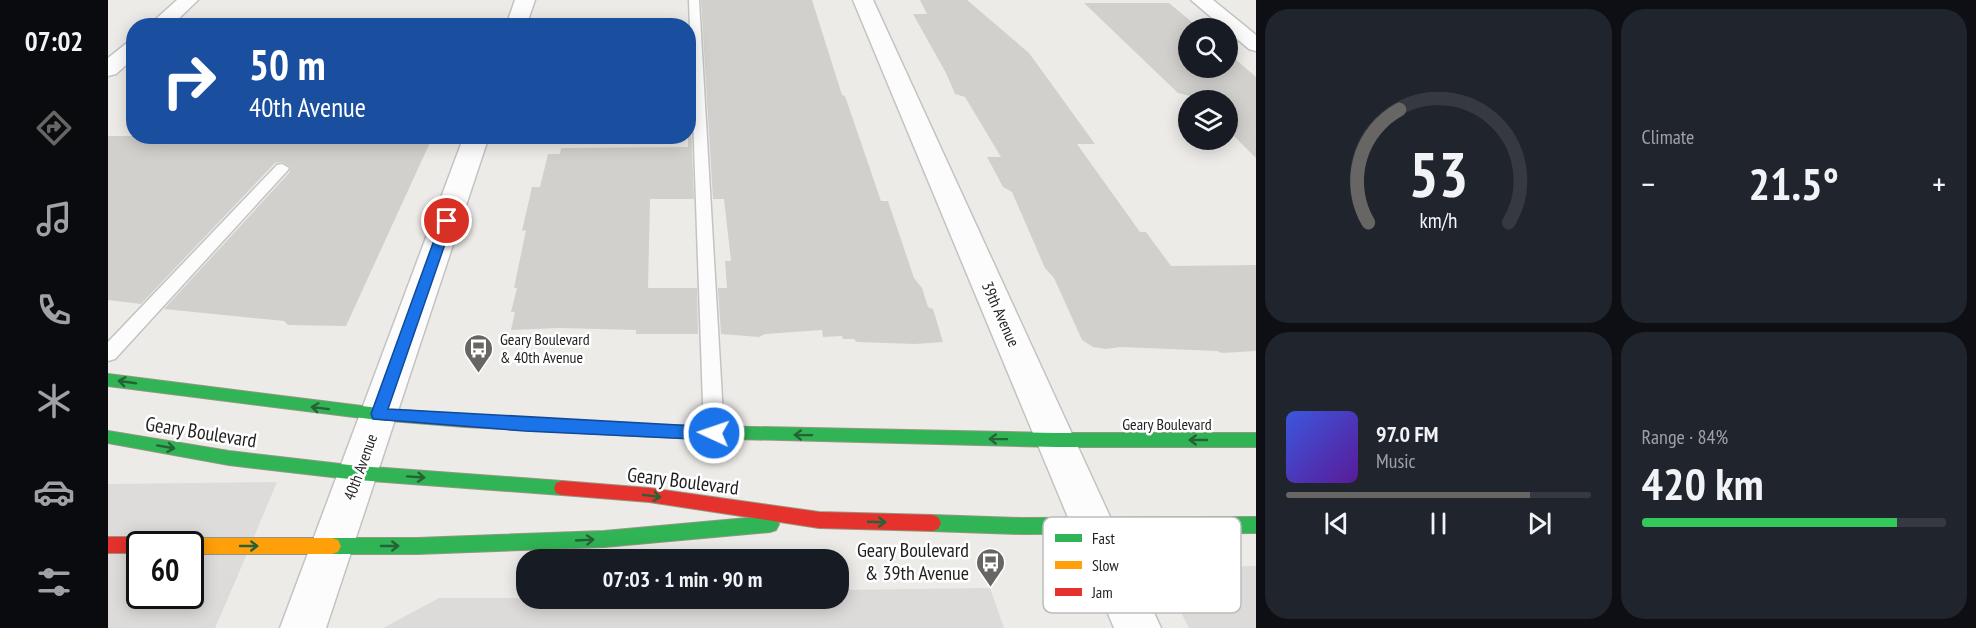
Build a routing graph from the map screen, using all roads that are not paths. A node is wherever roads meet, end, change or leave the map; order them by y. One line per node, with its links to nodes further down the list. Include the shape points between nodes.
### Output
1 (188, 0): 6 (street)
2 (525, 0): 7 (street)
3 (694, 0): 8 (lane)
4 (863, 0): 20 (street, 39th Avenue)
5 (1200, 0): 10 (street)
6 (168, 18)
7 (519, 18)
8 (695, 18)
9 (696, 43): 18 (lane)
10 (1256, 45)
11 (126, 54): 12 (street)
12 (108, 69)
13 (474, 144): 17 (street, 40th Avenue)
14 (282, 168): 15 (lane)
15 (108, 354)
16 (108, 380): 17 (main road, Geary Boulevard, one-way to 16)
17 (378, 414): 18 (main road, Geary Boulevard); 22 (street, 40th Avenue)
18 (714, 433): 20 (main road, Geary Boulevard, one-way to 18)
19 (108, 437): 22 (main road, Geary Boulevard, one-way to 22, via 229,458)
20 (1056, 440): 21 (main road, Geary Boulevard, one-way to 20); 23 (street, 39th Avenue)
21 (1256, 440)
22 (358, 473): 24 (main road, Geary Boulevard, one-way to 24, via 627,493); 31 (street, 40th Avenue)
23 (1089, 517)
24 (819, 520): 25 (main road, Geary Boulevard, one-way to 25); 31 (main road, one-way to 24, via 593,540)
25 (1043, 525)
26 (1241, 525): 27 (main road, Geary Boulevard)
27 (1256, 525)
28 (108, 545): 29 (main road)
29 (126, 545)
30 (204, 546): 31 (main road, one-way to 31)
31 (332, 546): 33 (street, 40th Avenue)
32 (1131, 613): 34 (street, 39th Avenue)
33 (303, 628)
34 (1138, 628)

